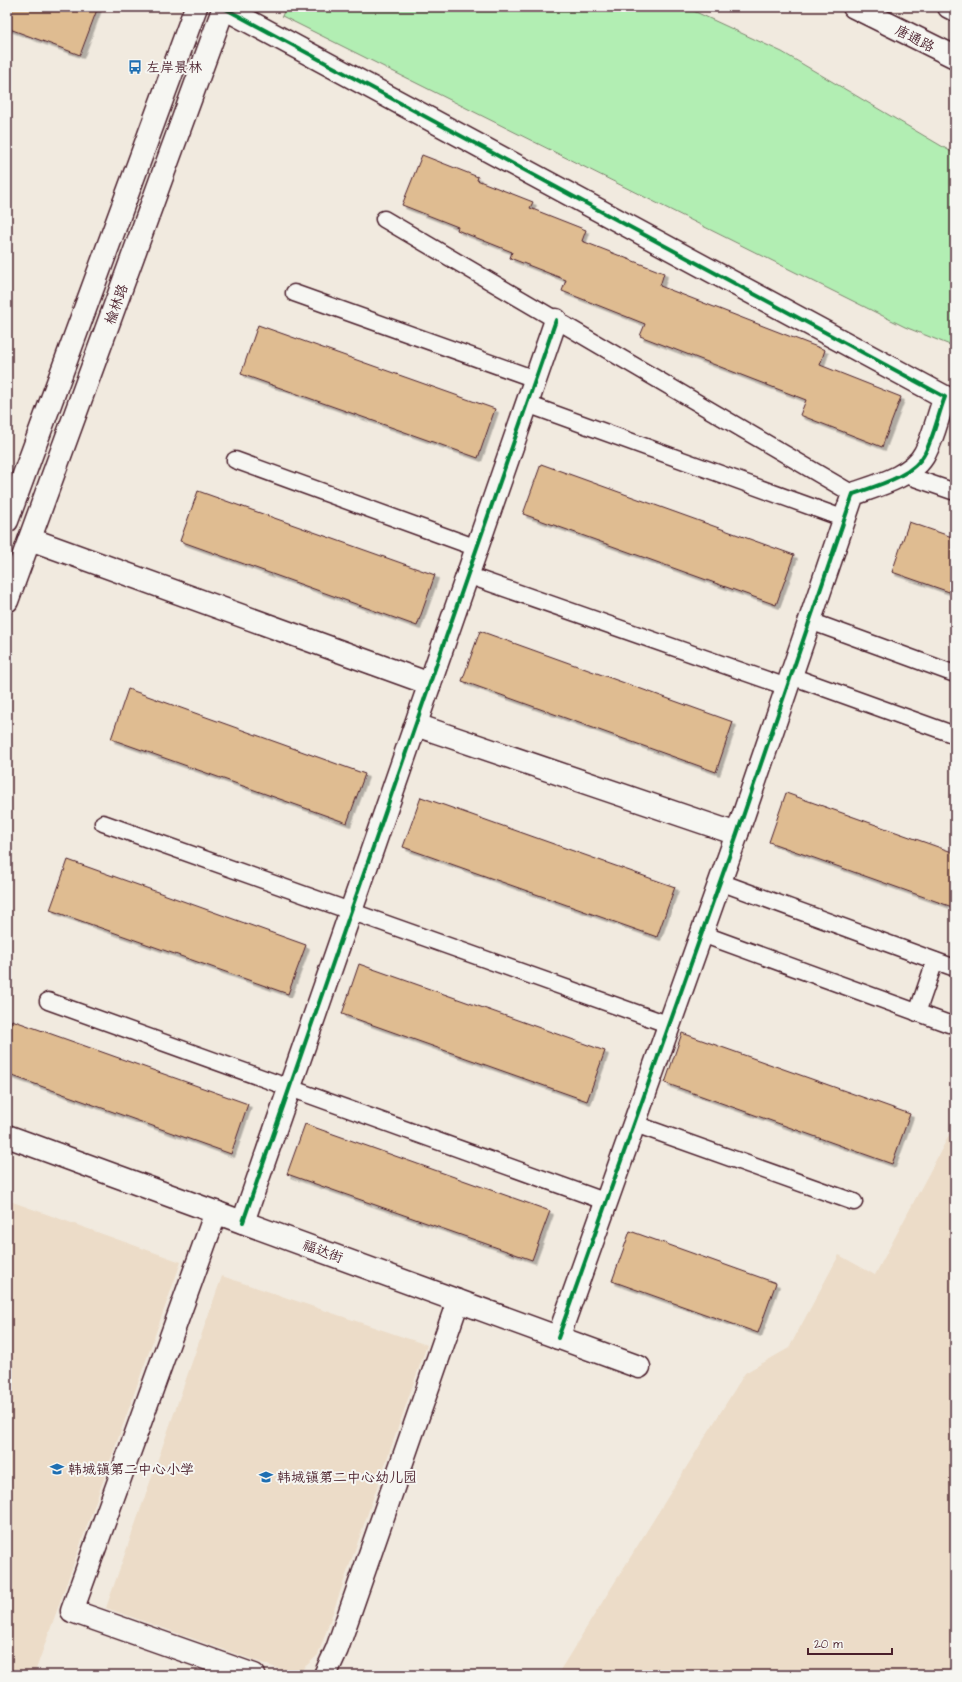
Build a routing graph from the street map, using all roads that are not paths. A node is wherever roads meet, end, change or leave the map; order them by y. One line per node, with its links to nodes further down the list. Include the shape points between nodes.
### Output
1 (196, 7): 18 (main road, 榆林路)
2 (224, 7): 11 (main road); 19 (main road, 榆林路)
3 (854, 7): 6 (main road, 唐通路)
4 (949, 7): 5 (main road)
5 (955, 10)
6 (955, 57)
7 (384, 219): 9 (lane)
8 (294, 293): 10 (lane)
9 (556, 320): 10 (main road); 16 (lane)
10 (535, 379): 12 (main road)
11 (950, 399): 14 (main road, via 925,454)
12 (527, 404): 17 (lane); 20 (main road)
13 (235, 460): 20 (lane)
14 (903, 474): 15 (lane); 16 (main road)
15 (955, 492)
16 (853, 494): 17 (main road)
17 (845, 519): 23 (main road)
18 (7, 521)
19 (30, 539): 22 (main road, 榆林路); 26 (main road)
20 (477, 548): 21 (main road)
21 (468, 575): 25 (lane); 26 (main road)
22 (7, 601)
23 (810, 621): 24 (lane); 25 (main road)
24 (955, 674)
25 (789, 682): 28 (lane); 30 (main road)
26 (430, 684): 27 (main road)
27 (416, 725): 30 (main road); 32 (main road)
28 (955, 735)
29 (102, 823): 32 (lane)
30 (737, 834): 31 (main road)
31 (720, 882): 33 (main road); 34 (lane)
32 (350, 912): 39 (lane); 40 (main road)
33 (702, 934): 37 (lane); 39 (main road)
34 (935, 961): 35 (lane); 37 (lane)
35 (955, 968)
36 (48, 1001): 40 (lane)
37 (917, 1013): 38 (lane)
38 (949, 1024)
39 (670, 1025): 41 (main road)
40 (291, 1088): 43 (lane); 46 (main road)
41 (635, 1124): 43 (main road); 44 (lane)
42 (7, 1136): 45 (main road, 福达街)
43 (608, 1202): 48 (main road)
44 (854, 1202)
45 (216, 1212): 46 (main road, 福达街); 50 (main road, via 72,1611)
46 (243, 1222): 47 (main road, 福达街)
47 (458, 1301): 48 (main road, 福达街); 51 (main road, via 337,1649)
48 (558, 1338): 49 (main road, 福达街)
49 (639, 1367)
50 (254, 1675)
51 (325, 1675)

